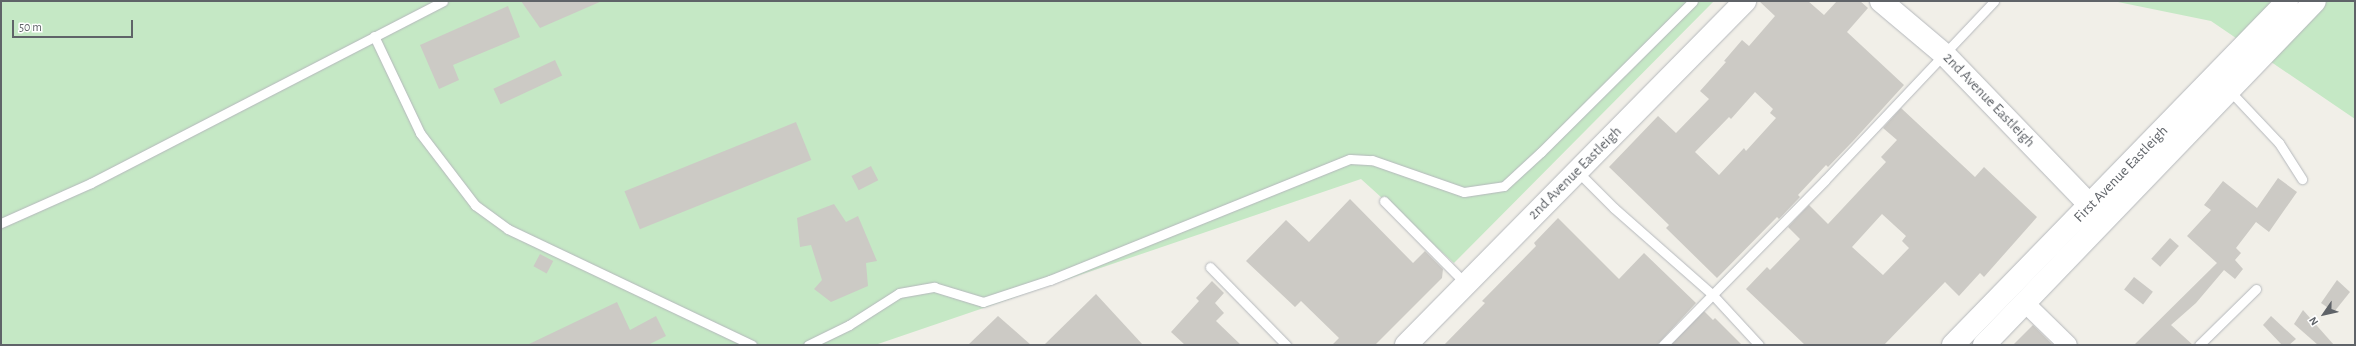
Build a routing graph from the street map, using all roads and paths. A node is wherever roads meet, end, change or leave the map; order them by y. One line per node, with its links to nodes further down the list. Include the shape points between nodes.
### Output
1 (443, 1): 8 (lane)
2 (1693, 1): 22 (lane, via 1504,186 1464,192 1372,160 1350,159 1050,280 983,302 934,287 899,293 849,325)
3 (1745, 1): 11 (main road, 2nd Avenue Eastleigh)
4 (1881, 1): 9 (main road, 2nd Avenue Eastleigh)
5 (1994, 1): 9 (lane)
6 (2287, 1): 14 (main road, First Avenue Eastleigh)
7 (2315, 1): 10 (main road, First Avenue Eastleigh)
8 (374, 36): 15 (lane, via 91,183); 21 (lane, via 420,133 475,205 508,229)
9 (1944, 54): 14 (main road, 2nd Avenue Eastleigh); 19 (lane, via 1825,180)
10 (2228, 90): 12 (lane, via 2279,143); 20 (main road, First Avenue Eastleigh)
11 (1577, 170): 17 (main road, 2nd Avenue Eastleigh); 19 (lane, via 1614,208)
12 (2302, 179)
13 (1384, 201): 17 (lane)
14 (2091, 206): 27 (main road, First Avenue Eastleigh)
15 (1, 222)
16 (1210, 267): 23 (lane)
17 (1467, 285): 24 (main road, 2nd Avenue Eastleigh)
18 (2256, 289): 30 (lane)
19 (1712, 294): 25 (lane); 26 (lane)
20 (2025, 303): 28 (main road, First Avenue Eastleigh); 29 (street)
21 (752, 345)
22 (808, 345)
23 (1286, 345)
24 (1406, 345)
25 (1663, 345)
26 (1759, 345)
27 (1953, 345)
28 (1984, 345)
29 (2068, 345)
30 (2199, 345)

